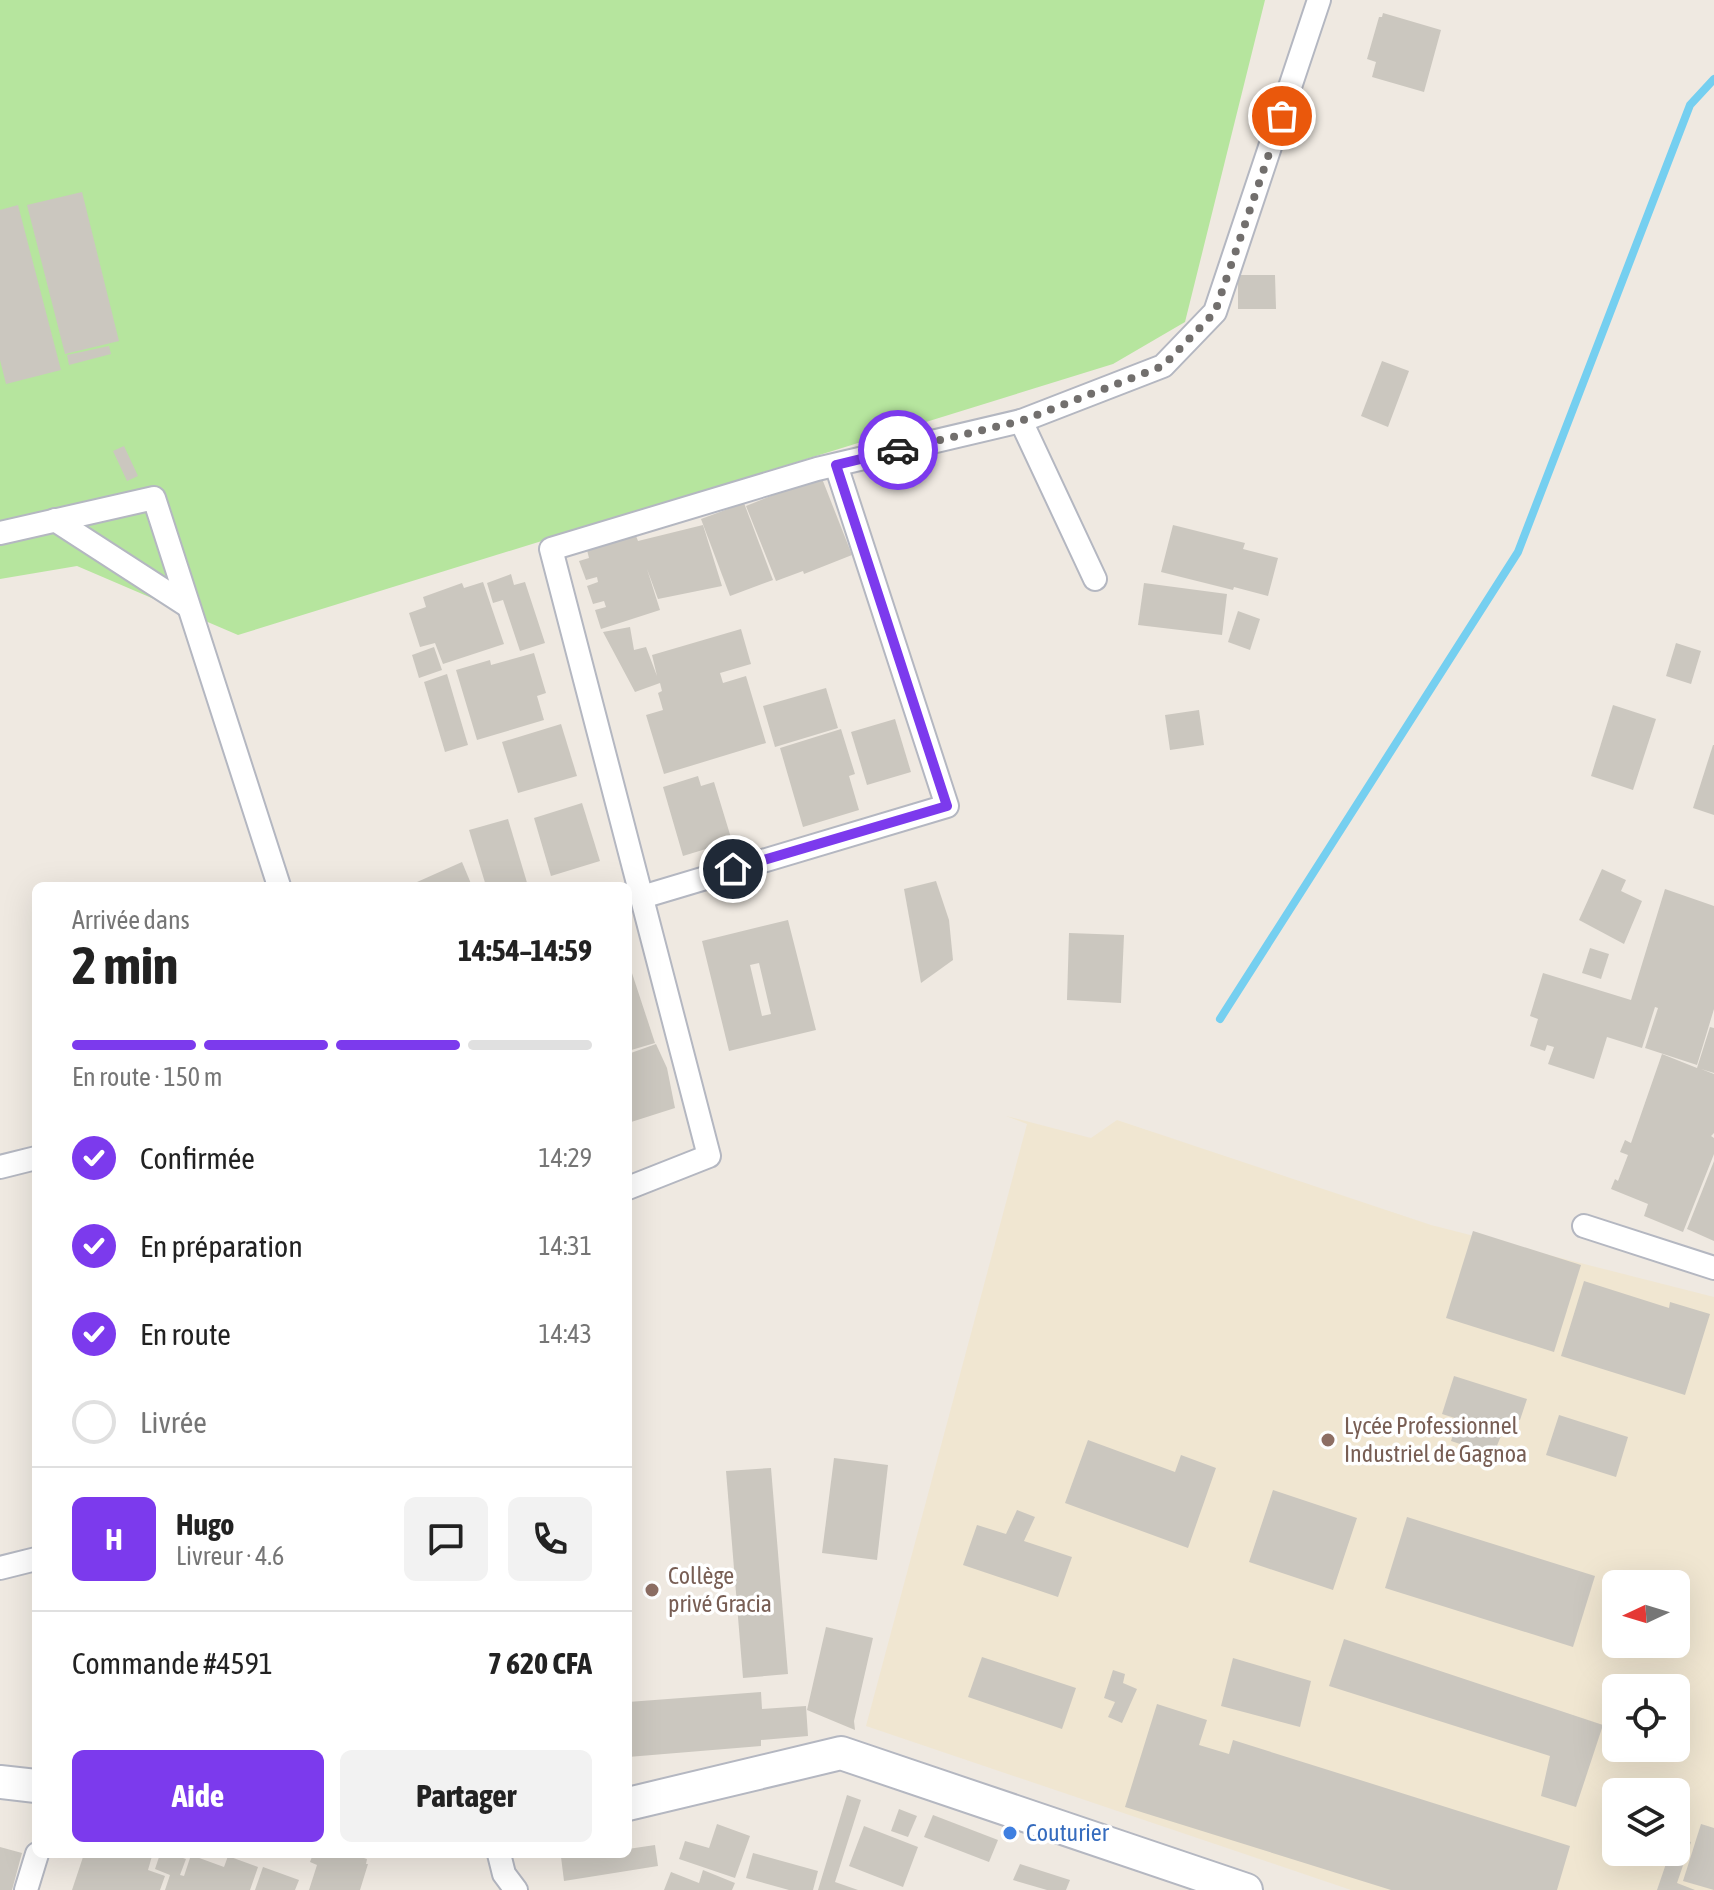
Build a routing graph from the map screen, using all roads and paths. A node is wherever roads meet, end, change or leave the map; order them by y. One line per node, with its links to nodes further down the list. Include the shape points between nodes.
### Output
1 (1319, 0): 2 (street, via 1215,312 1163,366)
2 (1021, 421): 3 (street); 6 (street)
3 (836, 465): 9 (street, via 551,549); 9 (street, via 947,806)
4 (55, 520): 5 (street); 7 (street); 7 (street, via 154,498)
5 (0, 533)
6 (1095, 579)
7 (188, 606): 8 (street)
8 (278, 882)
9 (642, 897): 12 (street, via 709,1156)
10 (32, 1159): 11 (street)
11 (0, 1167)
12 (632, 1186)
13 (1584, 1226): 14 (street)
14 (1714, 1268)
15 (32, 1560): 16 (street)
16 (0, 1568)
17 (0, 1782): 18 (street)
18 (32, 1786)
19 (632, 1803): 24 (street, via 841,1753)
20 (36, 1858): 22 (street)
21 (500, 1858): 23 (street)
22 (26, 1890)
23 (516, 1890)
24 (1246, 1890)

